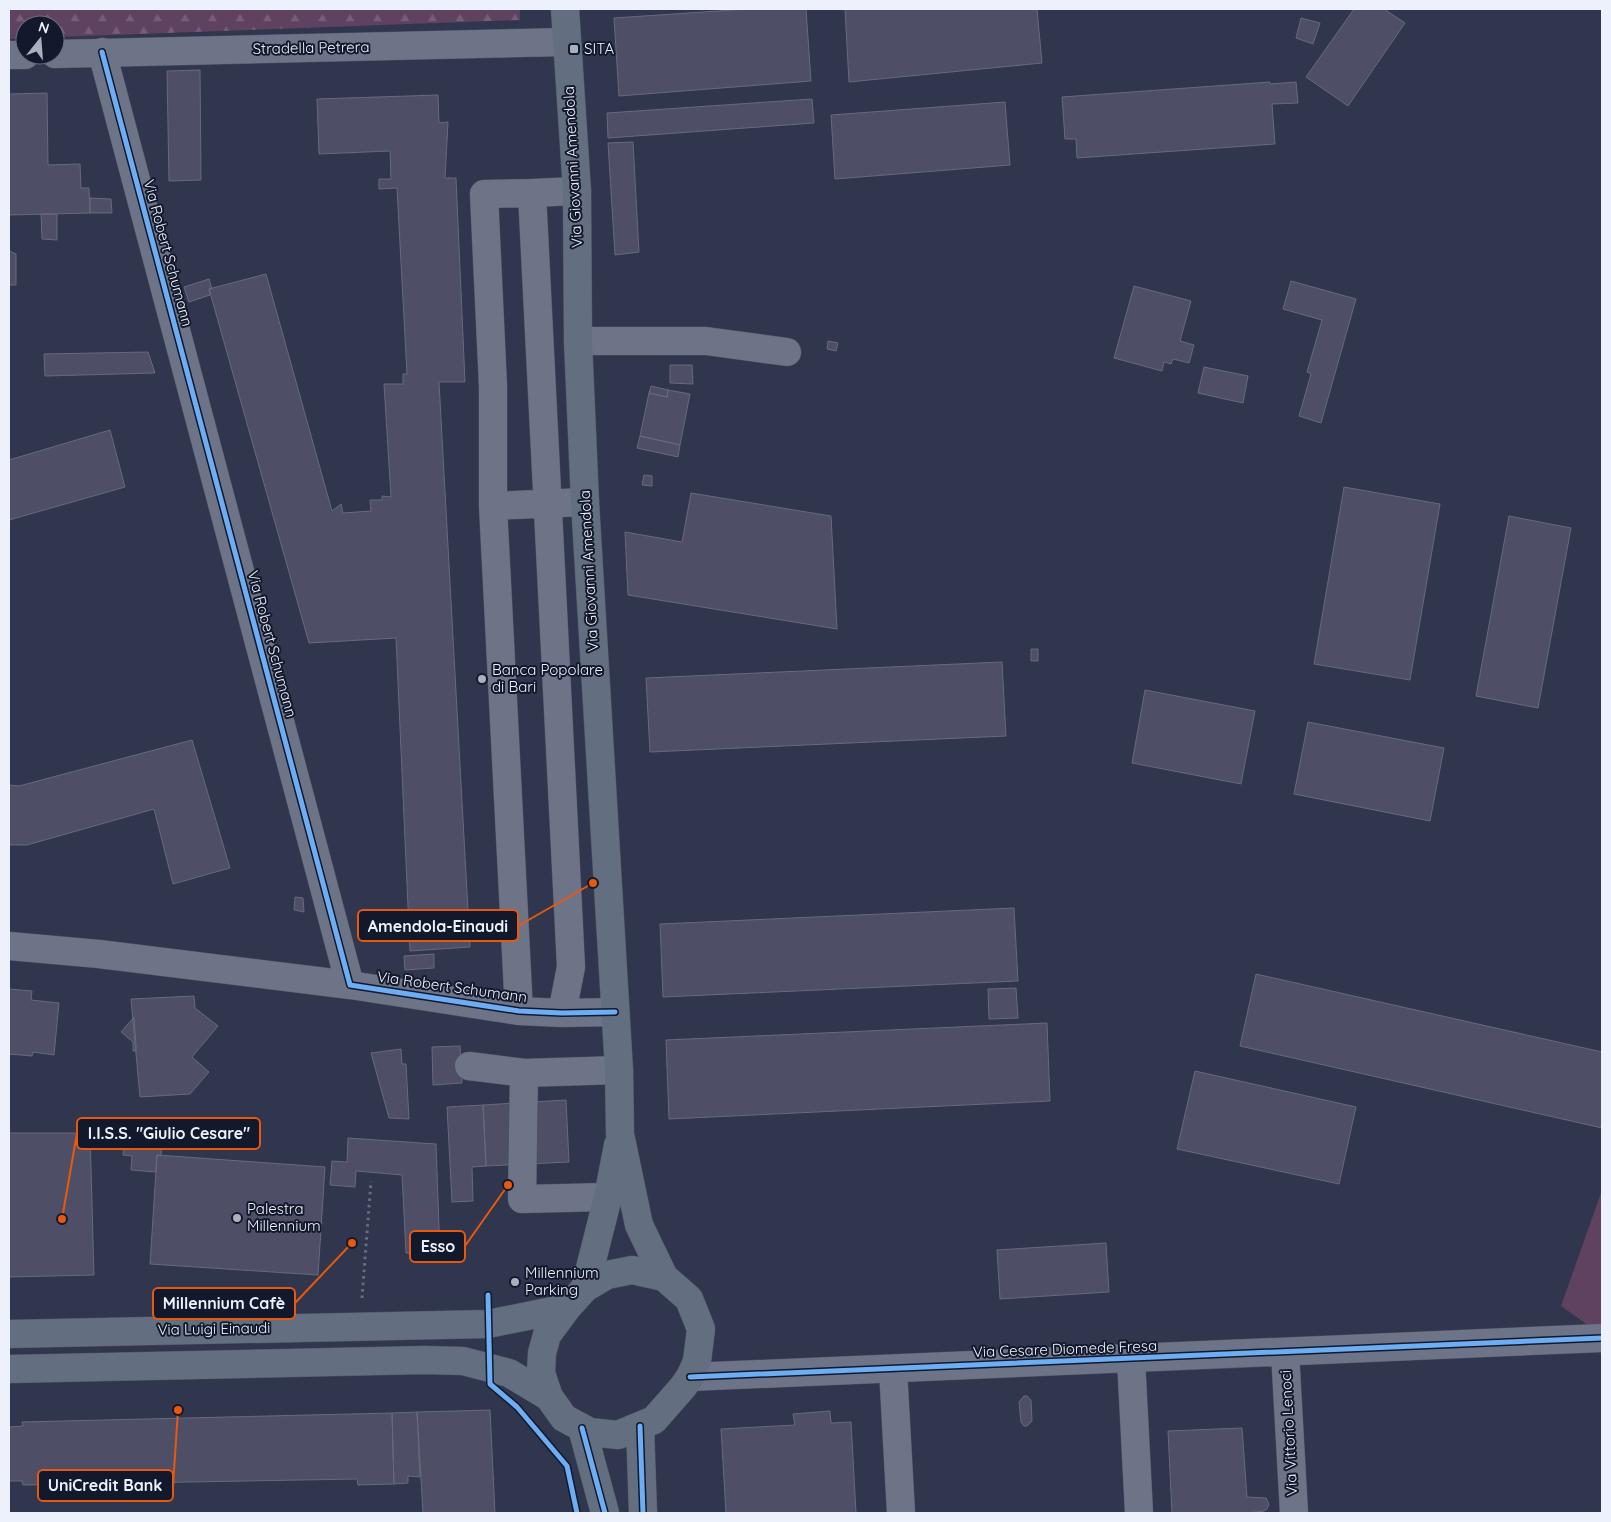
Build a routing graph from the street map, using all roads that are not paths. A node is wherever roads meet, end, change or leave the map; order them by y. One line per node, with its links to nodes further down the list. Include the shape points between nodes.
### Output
1 (565, 9): 2 (main road, Via Giovanni Amendola)
2 (566, 42): 3 (street, Stradella Petrera); 5 (main road, Via Giovanni Amendola)
3 (102, 52): 4 (street, Stradella Petrera); 13 (street, Via Robert Schumann)
4 (65, 54)
5 (577, 191): 6 (street); 7 (main road, Via Giovanni Amendola)
6 (532, 193): 10 (street); 11 (street, via 484,194 493,386)
7 (578, 341): 8 (street, via 706,341); 9 (main road, Via Giovanni Amendola)
8 (786, 352)
9 (585, 502): 10 (street); 15 (main road, Via Giovanni Amendola)
10 (548, 503): 11 (street); 16 (street, via 571,967)
11 (494, 506): 14 (street)
12 (9, 946): 13 (street)
13 (350, 985): 14 (street, Via Robert Schumann)
14 (519, 1011): 16 (street, Via Robert Schumann)
15 (615, 1012): 16 (street, Via Robert Schumann); 18 (main road, Via Giovanni Amendola)
16 (562, 1013)
17 (470, 1066): 19 (street)
18 (619, 1070): 19 (street); 20 (main road, Via Giovanni Amendola)
19 (524, 1073): 21 (street, via 522,1200)
20 (620, 1134): 21 (main road, Via Giovanni Amendola); 22 (main road, Via Giovanni Amendola, via 639,1225)
21 (608, 1197): 23 (main road, Via Giovanni Amendola)
22 (664, 1278): 23 (main road, Via Giovanni Amendola, via 632,1270 607,1275); 30 (main road, Via Giovanni Amendola, via 689,1299 701,1329 697,1361)
23 (576, 1298): 24 (main road, Via Luigi Einaudi, via 488,1324); 31 (main road, Via Giovanni Amendola, via 547,1335 541,1373)
24 (9, 1334)
25 (1602, 1338): 26 (street, Via Cesare Diomede Fresa)
26 (1285, 1352): 27 (street, Via Cesare Diomede Fresa); 38 (street, Via Vittorio Lenoci)
27 (1131, 1359): 29 (street, Via Cesare Diomede Fresa); 37 (street)
28 (9, 1369): 31 (main road, via 463,1361 509,1373)
29 (893, 1369): 30 (street, Via Cesare Diomede Fresa); 36 (street)
30 (690, 1377): 32 (main road, Via Giovanni Amendola, via 654,1420)
31 (548, 1397): 33 (main road, Via Giovanni Amendola, via 564,1418)
32 (640, 1426): 33 (main road, Via Giovanni Amendola, via 618,1435); 35 (main road)
33 (582, 1428): 34 (main road)
34 (605, 1513)
35 (643, 1513)
36 (901, 1513)
37 (1139, 1513)
38 (1294, 1513)

